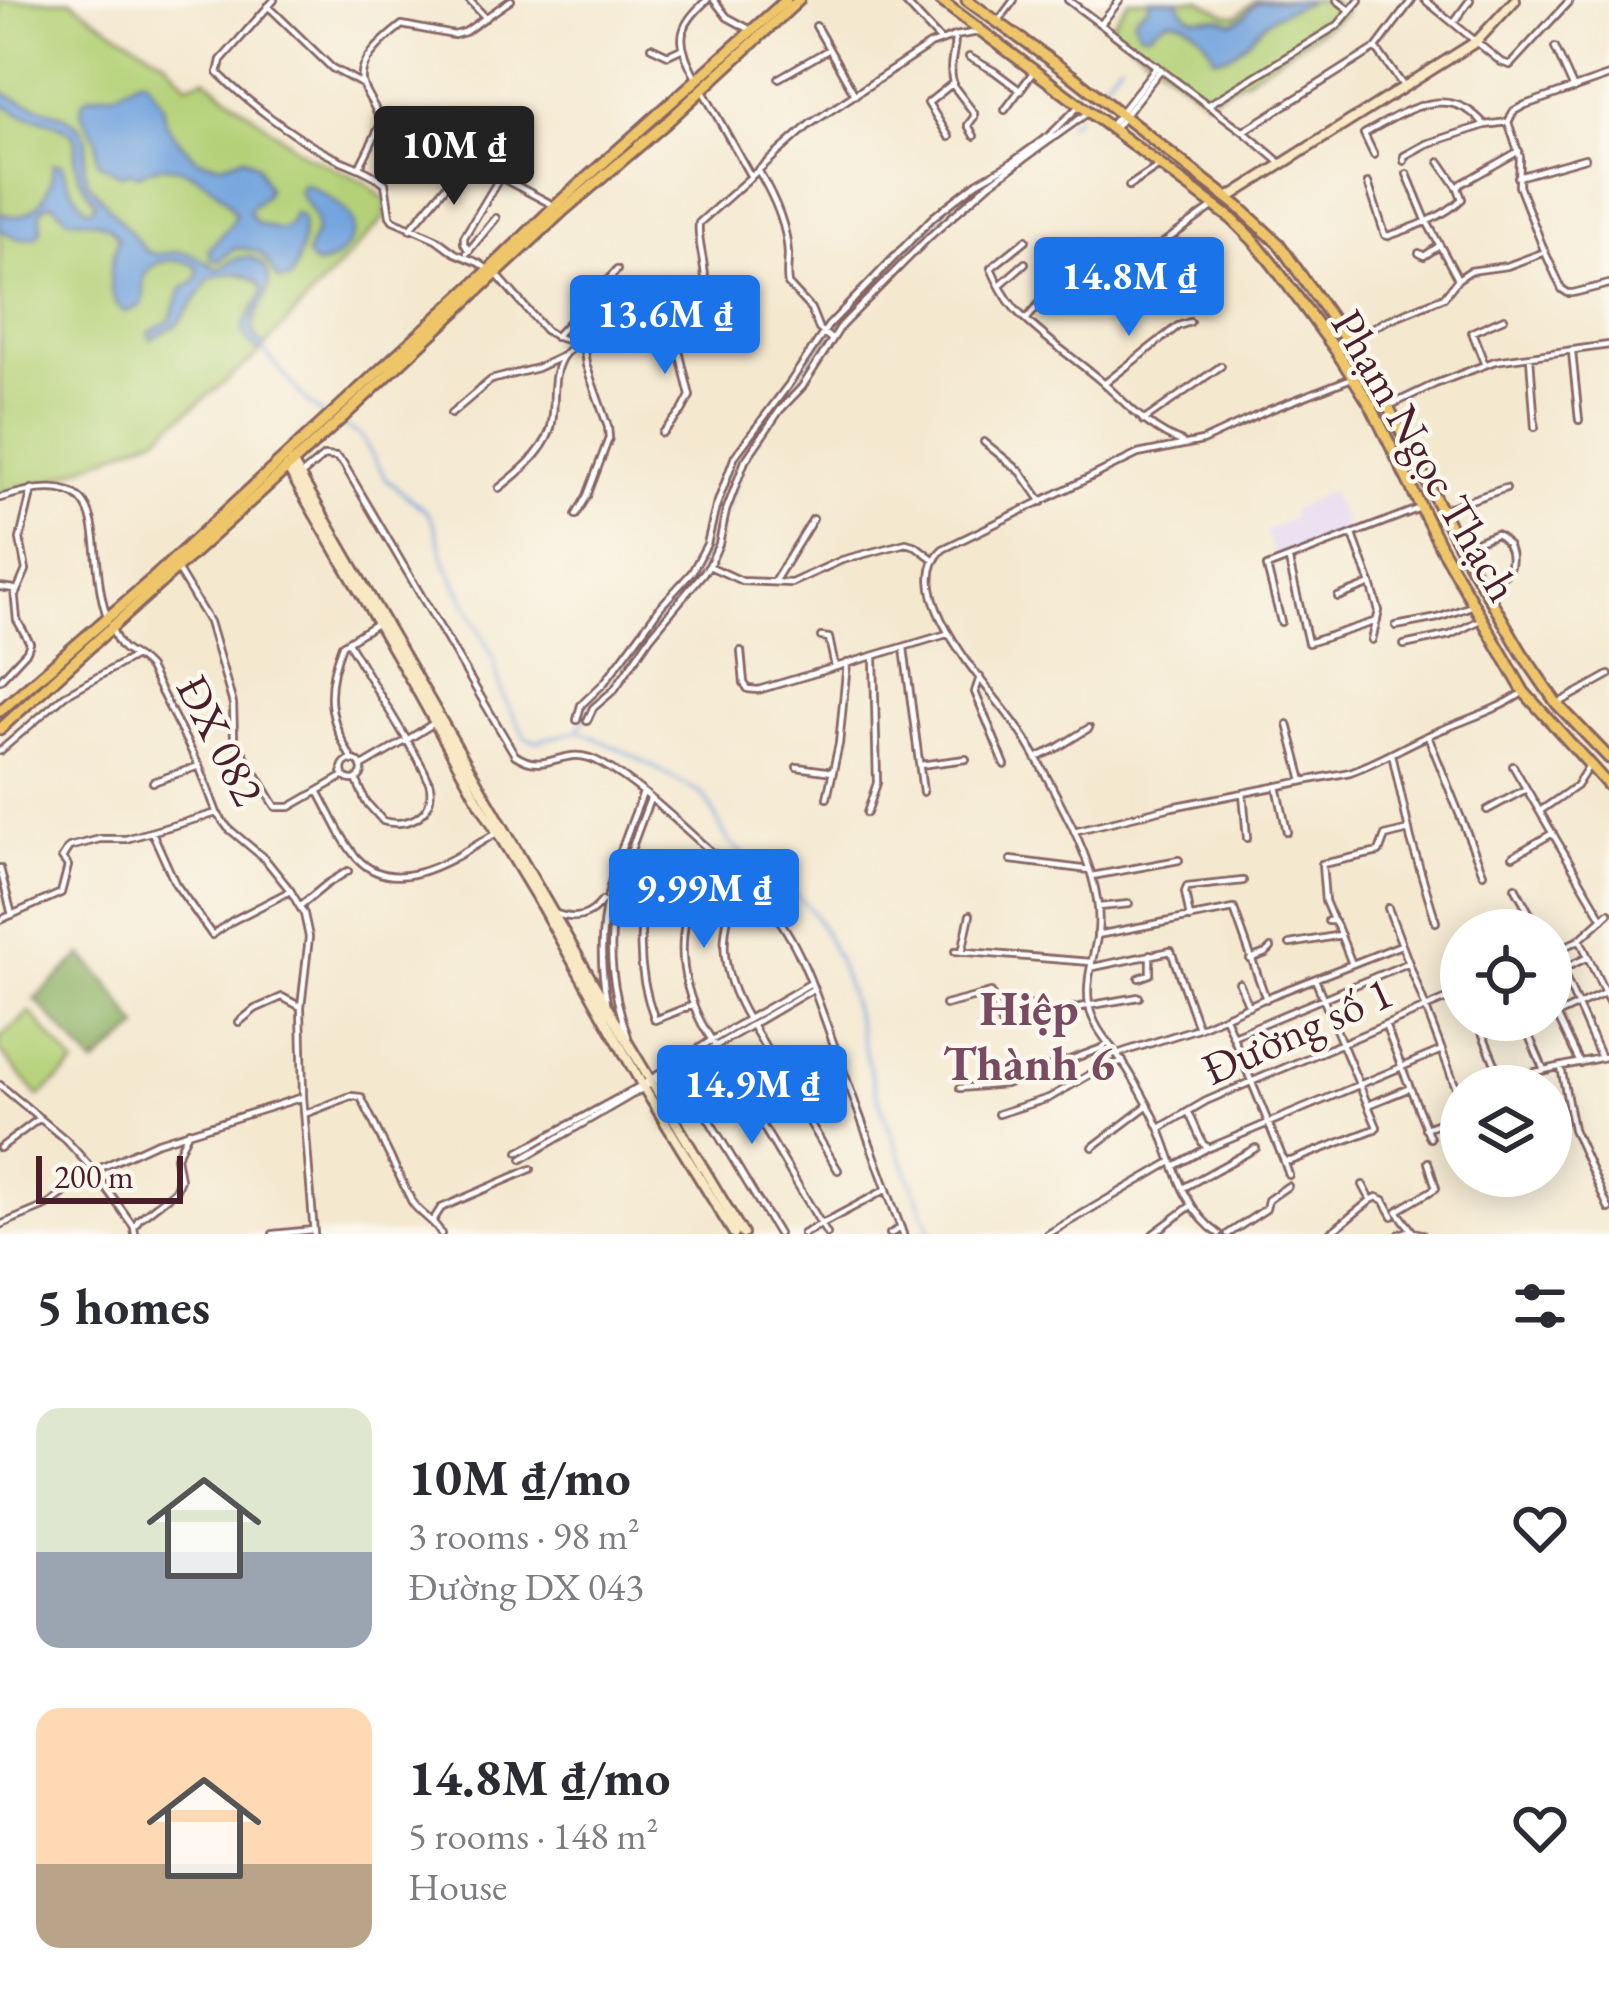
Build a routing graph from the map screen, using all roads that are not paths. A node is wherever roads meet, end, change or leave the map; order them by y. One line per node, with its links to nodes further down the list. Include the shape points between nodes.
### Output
1 (274, 0): 20 (street)
2 (469, 0): 22 (street)
3 (511, 0): 22 (street)
4 (710, 0): 27 (street); 34 (street, via 692,14)
5 (786, 0): 27 (main road)
6 (799, 0): 43 (main road)
7 (904, 0): 30 (street)
8 (940, 0): 28 (main road, Phạm Ngọc Thạch)
9 (967, 0): 23 (main road, Phạm Ngọc Thạch)
10 (1014, 0): 23 (street)
11 (1068, 0): 25 (street)
12 (1120, 0): 25 (street)
13 (1337, 0): 21 (street)
14 (1359, 0): 21 (street)
15 (1412, 0): 36 (street)
16 (1425, 0): 24 (street)
17 (1470, 0): 24 (street)
18 (1515, 0): 31 (street)
19 (1570, 0): 31 (street, via 1510,65)
20 (268, 6): 42 (street, via 332,68); 65 (street, via 220,60 218,73 307,142)
21 (1350, 10): 49 (street)
22 (487, 18): 42 (street, via 454,35 402,26 362,67)
23 (997, 22): 52 (main road, Phạm Ngọc Thạch)
24 (1454, 23): 31 (street)
25 (1101, 24): 38 (street)
26 (815, 26): 35 (street)
27 (753, 31): 43 (main road)
28 (984, 32): 29 (street); 39 (main road, Phạm Ngọc Thạch)
29 (955, 36): 30 (street); 44 (street)
30 (941, 40): 48 (street)
31 (1477, 41): 45 (street)
32 (651, 47): 34 (street, via 668,55)
33 (1555, 47): 46 (street)
34 (681, 49): 43 (street)
35 (828, 49): 41 (street); 48 (street)
36 (1376, 49): 45 (street); 56 (street)
37 (969, 57): 47 (street)
38 (1159, 68): 49 (street); 52 (street)
39 (1034, 70): 47 (street); 50 (main road, Phạm Ngọc Thạch)
40 (1609, 76): 46 (street)
41 (779, 78)
42 (362, 84): 65 (street, via 381,124)
43 (699, 84): 70 (street); 76 (main road); 89 (main road)
44 (952, 84): 57 (street, via 974,113); 58 (street, via 928,103)
45 (1404, 87): 64 (street)
46 (1574, 89): 53 (street, via 1525,105)
47 (1021, 91): 51 (street)
48 (855, 94): 67 (street)
49 (1208, 105): 56 (street)
50 (1086, 108): 55 (main road, Phạm Ngọc Thạch); 98 (street, via 933,217); 100 (street, via 947,220)
51 (1005, 110)
52 (1122, 115): 55 (street); 75 (main road, Phạm Ngọc Thạch)
53 (1508, 122): 54 (street); 59 (street)
54 (1485, 125): 60 (street, via 1471,110 1429,101 1364,134); 62 (street)
55 (1112, 128): 66 (main road, Phạm Ngọc Thạch)
56 (1244, 132): 64 (street)
57 (974, 136)
58 (949, 137)
59 (1519, 151): 71 (street); 74 (street)
60 (1374, 155)
61 (1585, 158): 71 (street)
62 (1404, 160)
63 (1440, 162): 74 (street)
64 (1282, 164): 75 (street)
65 (359, 166): 80 (street, via 385,184 390,216)
66 (1159, 166): 73 (street); 77 (main road, Phạm Ngọc Thạch)
67 (758, 170): 70 (street); 98 (street, via 782,223 788,284)
68 (1407, 174): 79 (street)
69 (500, 177): 76 (street); 80 (street, via 468,158); 85 (street, via 464,237)
70 (751, 177): 96 (street, via 699,224 703,294)
71 (1518, 178): 84 (street)
72 (1368, 182): 79 (street, via 1386,236)
73 (1129, 186)
74 (1458, 188): 79 (street, via 1456,206)
75 (1228, 198): 101 (main road, Phạm Ngọc Thạch, via 1279,244)
76 (555, 206): 89 (main road)
77 (1214, 206): 87 (street); 110 (main road, Phạm Ngọc Thạch, via 1253,240)
78 (496, 218): 85 (street)
79 (1426, 220): 82 (street)
80 (410, 229): 85 (street)
81 (1025, 240): 92 (street, via 991,268)
82 (1439, 246): 83 (street); 90 (street)
83 (1419, 253)
84 (1545, 253): 90 (street); 91 (street, via 1568,293)
85 (466, 254): 89 (street)
86 (1025, 263): 92 (street)
87 (1131, 266)
88 (617, 270): 99 (street)
89 (493, 273): 99 (street); 116 (main road)
90 (1458, 279): 101 (street, via 1444,297)
91 (1609, 284)
92 (1000, 285): 95 (street)
93 (1047, 294): 95 (street)
94 (1504, 318): 107 (street, via 1472,333)
95 (1026, 320): 111 (street)
96 (672, 322): 102 (street); 118 (street, via 690,396)
97 (1190, 322): 111 (street)
98 (823, 333): 100 (street); 170 (street, via 735,456 692,572 581,705)
99 (554, 337): 102 (street)
100 (831, 339): 136 (street, via 745,461)
101 (1349, 340): 109 (main road, Phạm Ngọc Thạch)
102 (580, 342): 105 (street); 130 (street, via 609,438)
103 (1609, 345): 104 (street)
104 (1572, 352): 106 (street); 114 (street)
105 (563, 356): 113 (street, via 490,380); 123 (street, via 550,434)
106 (1530, 357): 107 (street); 117 (street)
107 (1485, 365): 112 (street)
108 (1221, 366): 115 (street)
109 (1368, 369): 110 (street); 112 (main road, Phạm Ngọc Thạch)
110 (1352, 378): 120 (street); 128 (main road, Phạm Ngọc Thạch)
111 (1104, 384): 115 (street)
112 (1390, 406): 129 (main road, Phạm Ngọc Thạch)
113 (451, 414)
114 (1579, 420)
115 (1143, 422): 120 (street)
116 (326, 426): 121 (main road); 149 (main road)
117 (1535, 427)
118 (662, 433)
119 (984, 442): 127 (street)
120 (1187, 444): 127 (street, via 1138,454)
121 (289, 465): 122 (street); 137 (main road); 139 (street)
122 (300, 476): 139 (street); 203 (street, via 324,456 341,460 515,755 539,764 584,755)
123 (499, 488)
124 (1506, 488): 129 (street)
125 (32, 489): 126 (street); 143 (street, via 20,539 26,570); 149 (street, via 59,489 83,501 94,520)
126 (0, 498)
127 (1042, 502): 134 (street)
128 (1420, 508): 132 (street); 146 (main road, Phạm Ngọc Thạch)
129 (1441, 510): 142 (main road, Phạm Ngọc Thạch)
130 (576, 515)
131 (813, 519): 138 (street)
132 (1353, 535): 135 (street); 140 (street)
133 (1476, 542): 142 (street, via 1496,534 1511,555 1508,571)
134 (933, 559): 138 (street, via 906,543 797,582); 152 (street, via 932,589)
135 (1289, 561): 147 (street, via 1308,643); 148 (street, via 1266,568)
136 (709, 566): 138 (street); 171 (street)
137 (177, 569): 149 (main road); 201 (street, via 209,622 233,704 234,738 272,802 284,809)
138 (774, 582)
139 (357, 584): 150 (street); 172 (street)
140 (1371, 584): 144 (street); 147 (street)
141 (0, 586): 143 (street)
142 (1485, 589): 145 (main road, Phạm Ngọc Thạch)
143 (16, 592): 165 (street, via 29,647)
144 (1338, 597)
145 (1494, 603): 146 (main road); 168 (main road, Phạm Ngọc Thạch)
146 (1478, 612): 151 (street); 156 (street, via 1450,635); 166 (main road, Phạm Ngọc Thạch)
147 (1377, 621): 154 (street)
148 (1281, 622)
149 (110, 623): 159 (street, ĐX 082, via 122,650); 167 (main road); 169 (main road)
150 (376, 624): 155 (street); 172 (street)
151 (1396, 626)
152 (947, 634): 157 (street); 164 (street)
153 (821, 637): 162 (street, via 829,638)
154 (1372, 640)
155 (348, 642): 178 (street); 185 (street, via 336,662 330,710)
156 (1404, 645)
157 (904, 648): 160 (street); 187 (street)
158 (741, 651): 162 (street, via 743,683 758,690)
159 (135, 656): 176 (street, via 65,695); 189 (street, ĐX 082, via 149,668)
160 (874, 657): 161 (street); 209 (street, via 877,783)
161 (847, 664): 162 (street); 193 (street)
162 (835, 667)
163 (1609, 675): 168 (street)
164 (980, 676): 182 (street); 186 (street, via 975,692)
165 (0, 680)
166 (1524, 692): 177 (street); 188 (main road, Phạm Ngọc Thạch)
167 (3, 703)
168 (1557, 704): 179 (main road, Phạm Ngọc Thạch)
169 (16, 714): 175 (main road); 176 (street)
170 (577, 720)
171 (586, 721)
172 (437, 722): 178 (street); 214 (street); 237 (street)
173 (1288, 724): 196 (street)
174 (1088, 728): 182 (street)
175 (0, 729)
176 (26, 731): 180 (street)
177 (1428, 736): 181 (street); 225 (street)
178 (406, 740): 191 (street); 195 (street, via 430,789 420,816 399,825 382,821)
179 (1604, 746): 183 (main road, Phạm Ngọc Thạch)
180 (0, 751)
181 (1392, 754): 196 (street); 211 (street)
182 (1036, 758): 212 (street)
183 (1609, 758)
184 (966, 759): 187 (street)
185 (352, 760): 191 (street); 194 (street)
186 (1005, 764)
187 (920, 765): 202 (street)
188 (1590, 765): 199 (main road, Phạm Ngọc Thạch); 207 (street)
189 (199, 766): 197 (street); 208 (street, ĐX 082)
190 (1513, 766): 200 (street)
191 (361, 767): 195 (street)
192 (796, 767): 193 (street)
193 (832, 772): 205 (street)
194 (344, 776): 195 (street); 201 (street)
195 (356, 779)
196 (1304, 781): 198 (street)
197 (153, 782)
198 (1277, 786): 204 (street); 215 (street)
199 (1609, 786)
200 (1526, 789): 207 (street); 210 (street, via 1490,808)
201 (318, 790): 214 (street, via 355,855 382,872 428,871)
202 (923, 792)
203 (643, 793): 206 (street); 231 (street)
204 (1243, 793): 212 (street); 217 (street)
205 (827, 798)
206 (650, 799): 218 (street); 291 (street, via 610,933 614,987)
207 (1540, 812): 216 (street)
208 (218, 813): 213 (street); 230 (street, ĐX 082)
209 (867, 813)
210 (1500, 819)
211 (1409, 830): 244 (street); 246 (street, via 1385,836 1379,852 1322,864 1330,921)
212 (1074, 831): 224 (street)
213 (152, 832): 230 (street, via 175,884 212,935); 239 (street, via 69,847 61,893)
214 (498, 832): 304 (street)
215 (1287, 832)
216 (1552, 833): 219 (street); 243 (street)
217 (1247, 838)
218 (708, 849): 226 (street); 228 (street)
219 (1513, 856)
220 (1011, 860): 224 (street)
221 (1179, 860): 224 (street)
222 (0, 868): 239 (street)
223 (348, 872): 233 (street)
224 (1091, 873): 234 (street)
225 (1483, 873)
226 (741, 878): 262 (street, via 785,928); 282 (street, via 724,952)
227 (1243, 881): 241 (street, via 1186,886)
228 (695, 882): 272 (street, via 682,939); 272 (street, via 656,868 640,944 655,1020)
229 (1515, 887): 236 (street)
230 (290, 890): 233 (street, ĐX 082)
231 (607, 891): 237 (street, via 585,916); 279 (street, via 601,946)
232 (1129, 904): 234 (street)
233 (300, 906): 275 (street, ĐX 082, via 309,937)
234 (1097, 907): 245 (street)
235 (1388, 908): 250 (street)
236 (1527, 909)
237 (552, 911): 279 (street)
238 (1609, 913): 243 (street)
239 (12, 915): 242 (street)
240 (970, 915): 257 (street, via 959,951)
241 (1190, 918): 245 (street); 254 (street, via 1234,909)
242 (0, 920)
243 (1603, 920): 247 (street)
244 (1436, 922)
245 (1097, 935): 257 (street)
246 (1341, 935): 249 (street); 256 (street)
247 (1580, 939): 248 (street); 253 (street)
248 (1572, 943)
249 (1290, 944)
250 (1401, 945): 255 (street); 256 (street)
251 (1271, 949): 254 (street)
252 (1150, 954): 257 (street); 259 (street, via 1150,974); 285 (street, via 1171,951)
253 (1588, 957): 258 (street); 264 (street)
254 (1250, 959): 266 (street)
255 (1408, 963): 267 (street); 277 (street)
256 (1352, 964): 260 (street)
257 (1091, 965): 276 (street)
258 (1572, 965)
259 (1139, 979)
260 (1315, 979): 266 (street); 267 (street)
261 (1239, 983): 274 (street)
262 (812, 986): 282 (street); 337 (street)
263 (1572, 992): 273 (street)
264 (1607, 993): 269 (street); 273 (street)
265 (1139, 997): 276 (street)
266 (1266, 999): 274 (street)
267 (1323, 999): 286 (street); 290 (street)
268 (1440, 1002): 277 (street, Đường số 1)
269 (1609, 1002)
270 (945, 1004): 283 (street, via 991,993 1002,1025)
271 (1027, 1004): 283 (street, via 1044,1008)
272 (693, 1005): 288 (street)
273 (1578, 1005): 278 (street); 295 (street)
274 (1249, 1006): 280 (street)
275 (301, 1007): 281 (street, via 280,997); 308 (street, ĐX 082)
276 (1089, 1007): 283 (street); 289 (street)
277 (1425, 1008): 284 (street, Đường số 1); 292 (street)
278 (1572, 1008)
279 (610, 1010): 291 (street)
280 (1225, 1017): 285 (street); 286 (street)
281 (239, 1022)
282 (750, 1022): 288 (street); 331 (street)
283 (1046, 1022)
284 (1385, 1025): 290 (street, Đường số 1); 300 (street)
285 (1198, 1028): 293 (street)
286 (1233, 1036): 302 (street)
287 (1567, 1041): 297 (street)
288 (714, 1043): 301 (street); 304 (street)
289 (1108, 1043): 293 (street); 306 (street, via 1005,1084)
290 (1343, 1043): 302 (street, Đường số 1); 305 (street)
291 (632, 1048): 304 (street)
292 (1442, 1050): 298 (street); 300 (street)
293 (1117, 1054): 296 (street)
294 (1609, 1055): 295 (street)
295 (1600, 1058): 297 (street)
296 (1123, 1061): 310 (street); 313 (street)
297 (1580, 1063): 299 (street)
298 (1447, 1065)
299 (1570, 1065)
300 (1402, 1067): 305 (street); 307 (street)
301 (736, 1081): 343 (street); 352 (street, via 702,1108)
302 (1252, 1083): 311 (street, Đường số 1); 315 (street)
303 (0, 1084): 314 (street)
304 (648, 1084): 326 (street); 351 (street)
305 (1360, 1085): 309 (street); 315 (street)
306 (960, 1088)
307 (1410, 1088): 309 (street); 319 (street)
308 (303, 1097): 312 (street, ĐX 082); 320 (street)
309 (1368, 1105): 327 (street, via 1376,1130)
310 (1148, 1106): 318 (street); 323 (street)
311 (1189, 1112): 318 (street, Đường số 1); 324 (street)
312 (305, 1114): 342 (street, via 361,1097 412,1202); 347 (street, ĐX 082)
313 (998, 1114)
314 (40, 1118): 322 (street); 332 (street)
315 (1269, 1121): 324 (street); 327 (street)
316 (1440, 1123): 319 (street)
317 (1572, 1124): 340 (street)
318 (1160, 1128): 329 (street)
319 (1426, 1128): 321 (street)
320 (189, 1131): 332 (street); 345 (street, via 176,1157 176,1190)
321 (1430, 1138)
322 (0, 1148)
323 (1093, 1148)
324 (1207, 1148): 329 (street)
325 (1256, 1148): 336 (street)
326 (521, 1156)
327 (1288, 1161): 333 (street)
328 (1428, 1162): 348 (street, via 1436,1188 1397,1211)
329 (1172, 1164): 336 (street); 356 (street)
330 (531, 1169): 342 (street, via 441,1208)
331 (838, 1170)
332 (94, 1171): 344 (street, via 48,1205); 345 (street)
333 (1289, 1175)
334 (1363, 1185): 338 (street)
335 (1288, 1186): 359 (street)
336 (1184, 1188): 339 (street)
337 (886, 1189): 343 (street); 346 (street)
338 (1371, 1200): 341 (street, via 1379,1197); 360 (street)
339 (1192, 1205): 357 (street); 358 (street)
340 (1609, 1209)
341 (1393, 1216)
342 (432, 1222): 350 (street)
343 (820, 1223): 353 (street); 354 (street)
344 (0, 1225)
345 (135, 1230)
346 (902, 1231): 355 (street)
347 (313, 1232): 349 (street)
348 (1413, 1232): 361 (street); 362 (street)
349 (274, 1234)
350 (441, 1234)
351 (739, 1234)
352 (778, 1234)
353 (802, 1234)
354 (827, 1234)
355 (890, 1234)
356 (1048, 1234)
357 (1153, 1234)
358 (1219, 1234)
359 (1228, 1234)
360 (1329, 1234)
361 (1400, 1234)
362 (1422, 1234)

